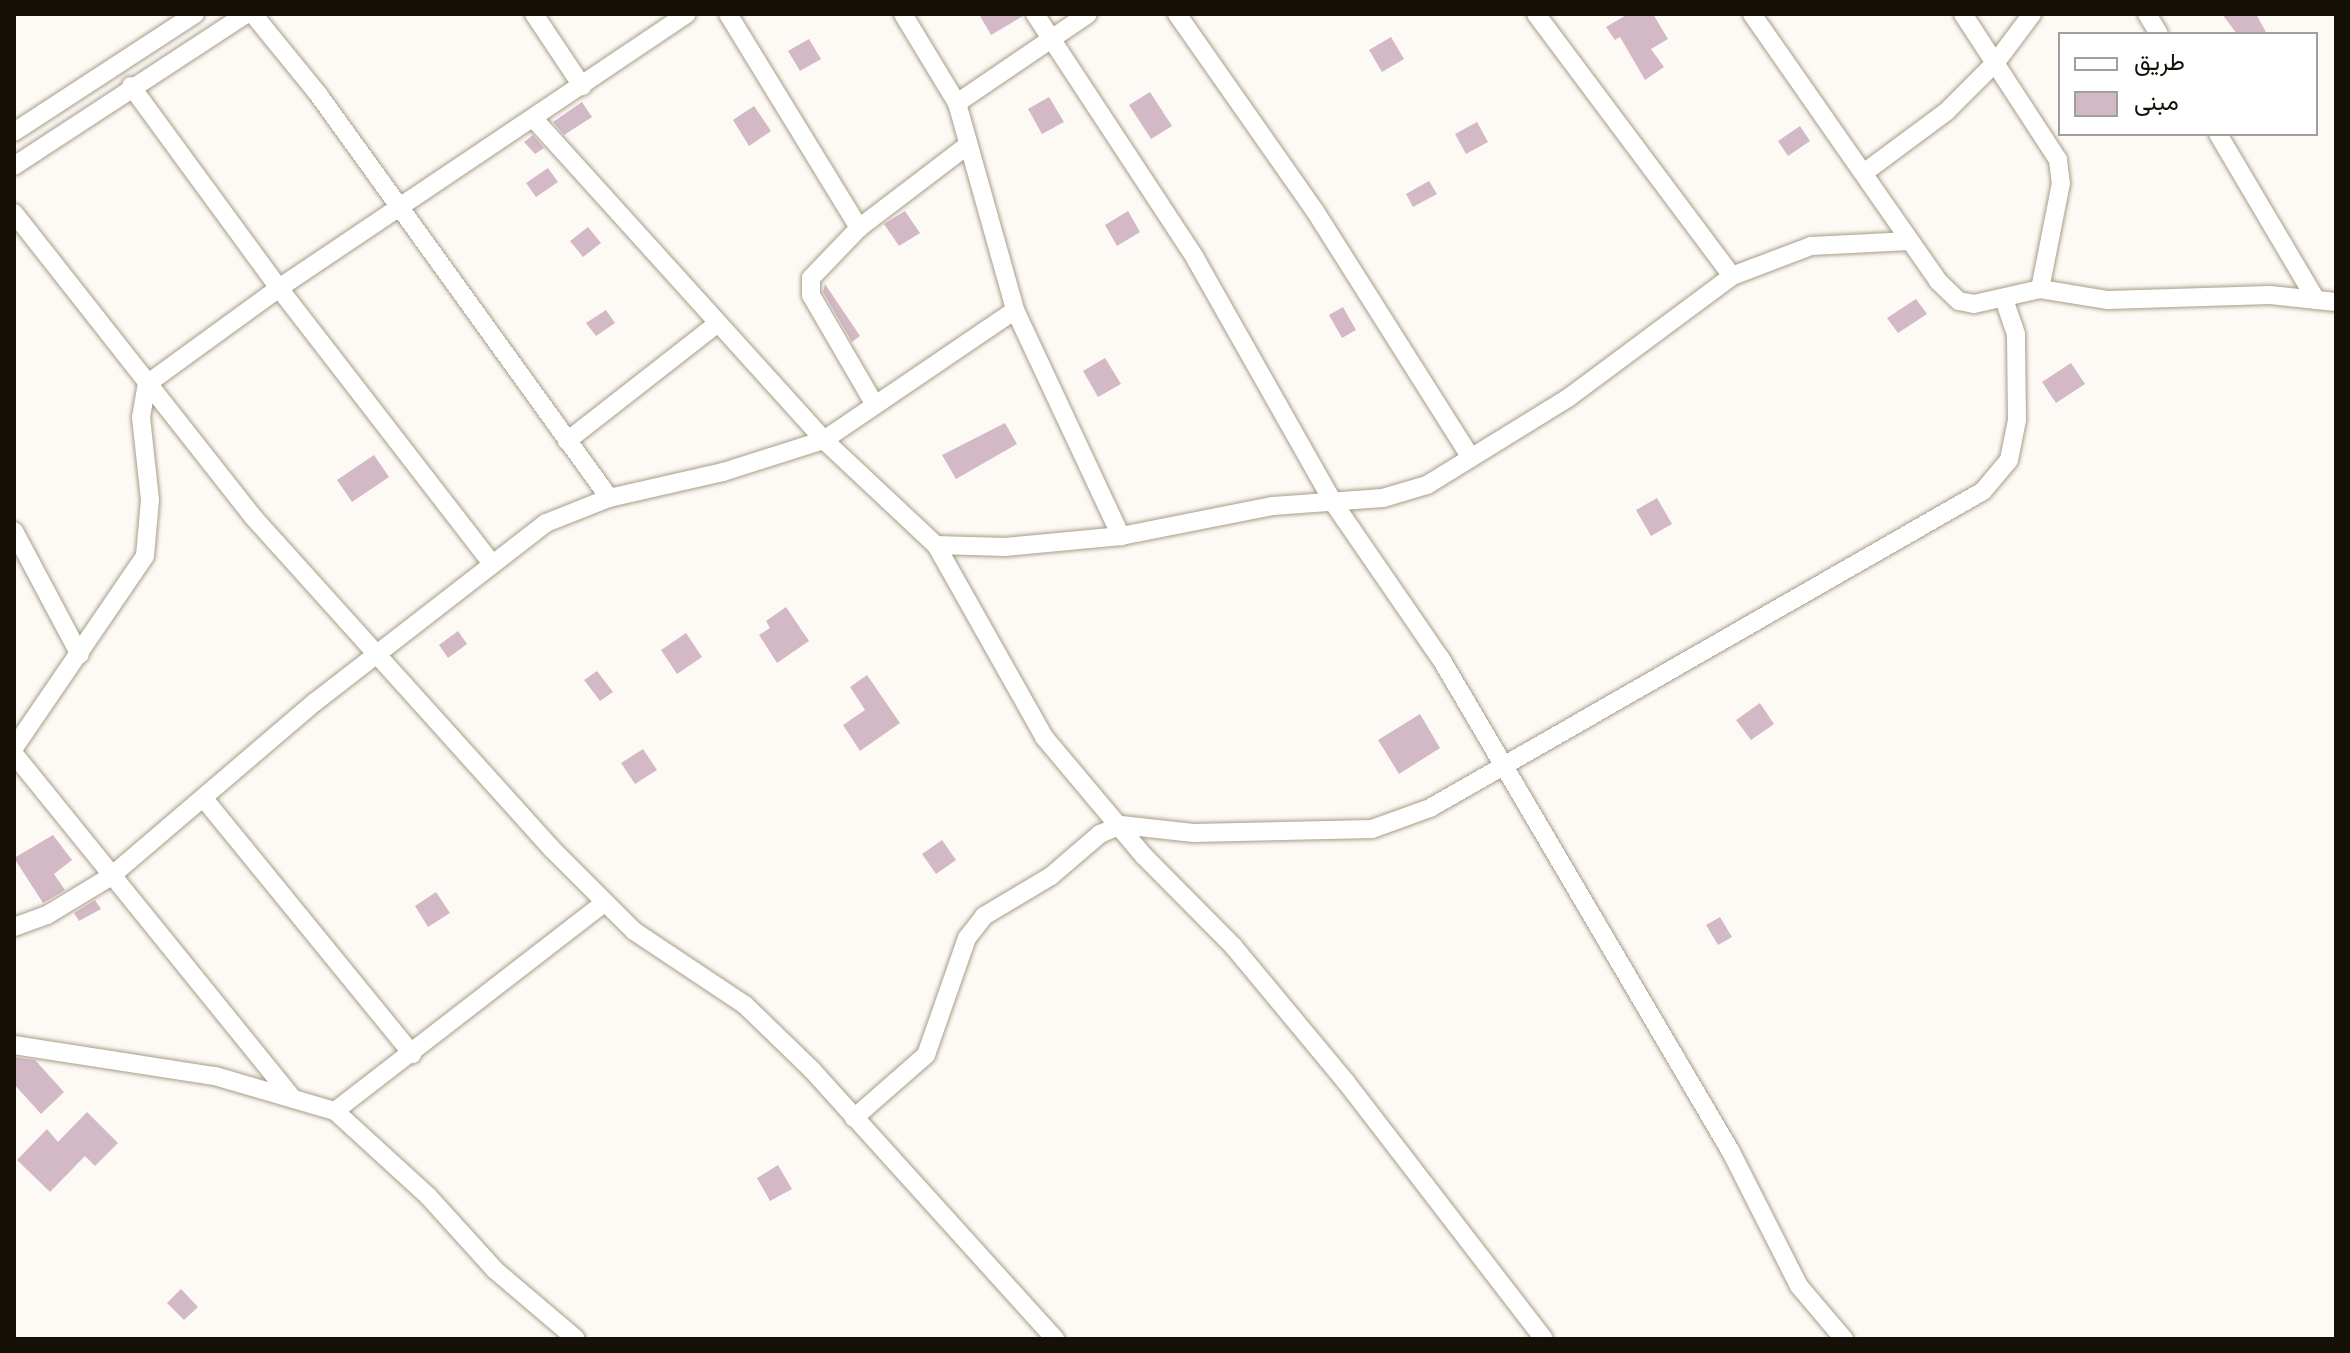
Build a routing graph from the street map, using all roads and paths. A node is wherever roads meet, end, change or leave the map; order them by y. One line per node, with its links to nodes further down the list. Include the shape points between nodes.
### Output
1 (195, 14): 23 (street)
2 (246, 14): 19 (street)
3 (253, 14): 28 (street)
4 (534, 14): 20 (street)
5 (687, 14): 20 (street)
6 (728, 14): 30 (street)
7 (903, 14): 21 (street)
8 (1035, 14): 17 (street)
9 (1088, 14): 17 (street)
10 (1177, 14): 44 (street, via 1315,211)
11 (1536, 14): 32 (street)
12 (1752, 14): 27 (street)
13 (1963, 14): 18 (street)
14 (2032, 14): 18 (street)
15 (2147, 14): 16 (street)
16 (2158, 32)
17 (1051, 39): 21 (street); 46 (street, via 1195,258)
18 (1996, 62): 27 (street, via 1918,137); 34 (street, via 2058,160 2061,183)
19 (131, 86): 26 (street); 33 (street)
20 (582, 86): 22 (street)
21 (957, 103): 25 (street)
22 (534, 119): 28 (street); 39 (street)
23 (14, 132)
24 (2219, 136): 36 (street)
25 (968, 145): 30 (street); 38 (street)
26 (14, 166)
27 (1865, 172): 31 (street)
28 (400, 210): 33 (street); 43 (street)
29 (14, 213): 40 (street)
30 (859, 228): 41 (street, via 820,265 811,278 811,295)
31 (1910, 241): 32 (street, via 1811,246); 35 (street, via 1959,301)
32 (1732, 276): 44 (street, via 1568,398)
33 (279, 288): 40 (street); 50 (street)
34 (2040, 289): 35 (street); 36 (street, via 2108,300 2270,295)
35 (2004, 299): 54 (street, via 2016,334 2017,420 2009,460 1983,491)
36 (2316, 300): 37 (street)
37 (2336, 302)
38 (1015, 310): 41 (street); 48 (street)
39 (717, 324): 42 (street); 43 (street)
40 (147, 384): 51 (street, via 141,417 150,500 145,556); 52 (street)
41 (875, 405): 42 (street)
42 (824, 440): 45 (street, via 749,465); 49 (street)
43 (567, 441): 45 (street)
44 (1471, 458): 46 (street, via 1427,485)
45 (609, 498): 50 (street, via 546,523)
46 (1335, 505): 48 (street, via 1273,506); 54 (street, via 1441,659)
47 (14, 531): 51 (street)
48 (1121, 536): 49 (street, via 1005,547)
49 (936, 545): 56 (street, via 1044,737)
50 (491, 562): 52 (street)
51 (80, 655): 53 (street)
52 (374, 655): 55 (street); 58 (street)
53 (14, 751): 57 (street)
54 (1499, 766): 56 (street, via 1430,808 1372,829 1236,834); 68 (street, via 1731,1152 1799,1286)
55 (205, 800): 57 (street); 61 (street)
56 (1121, 825): 64 (street, via 1100,834 1051,876 984,916 967,938 926,1055); 67 (street, via 1144,856 1233,946 1346,1082)
57 (110, 877): 59 (street, via 47,915); 62 (street)
58 (603, 904): 61 (street); 64 (street, via 665,955 745,1005)
59 (14, 927)
60 (14, 1045): 62 (street, via 215,1076)
61 (412, 1054): 63 (street)
62 (293, 1099): 63 (street)
63 (335, 1111): 65 (street, via 428,1196 495,1270)
64 (854, 1118): 66 (street)
65 (576, 1339)
66 (1055, 1339)
67 (1544, 1339)
68 (1844, 1339)

